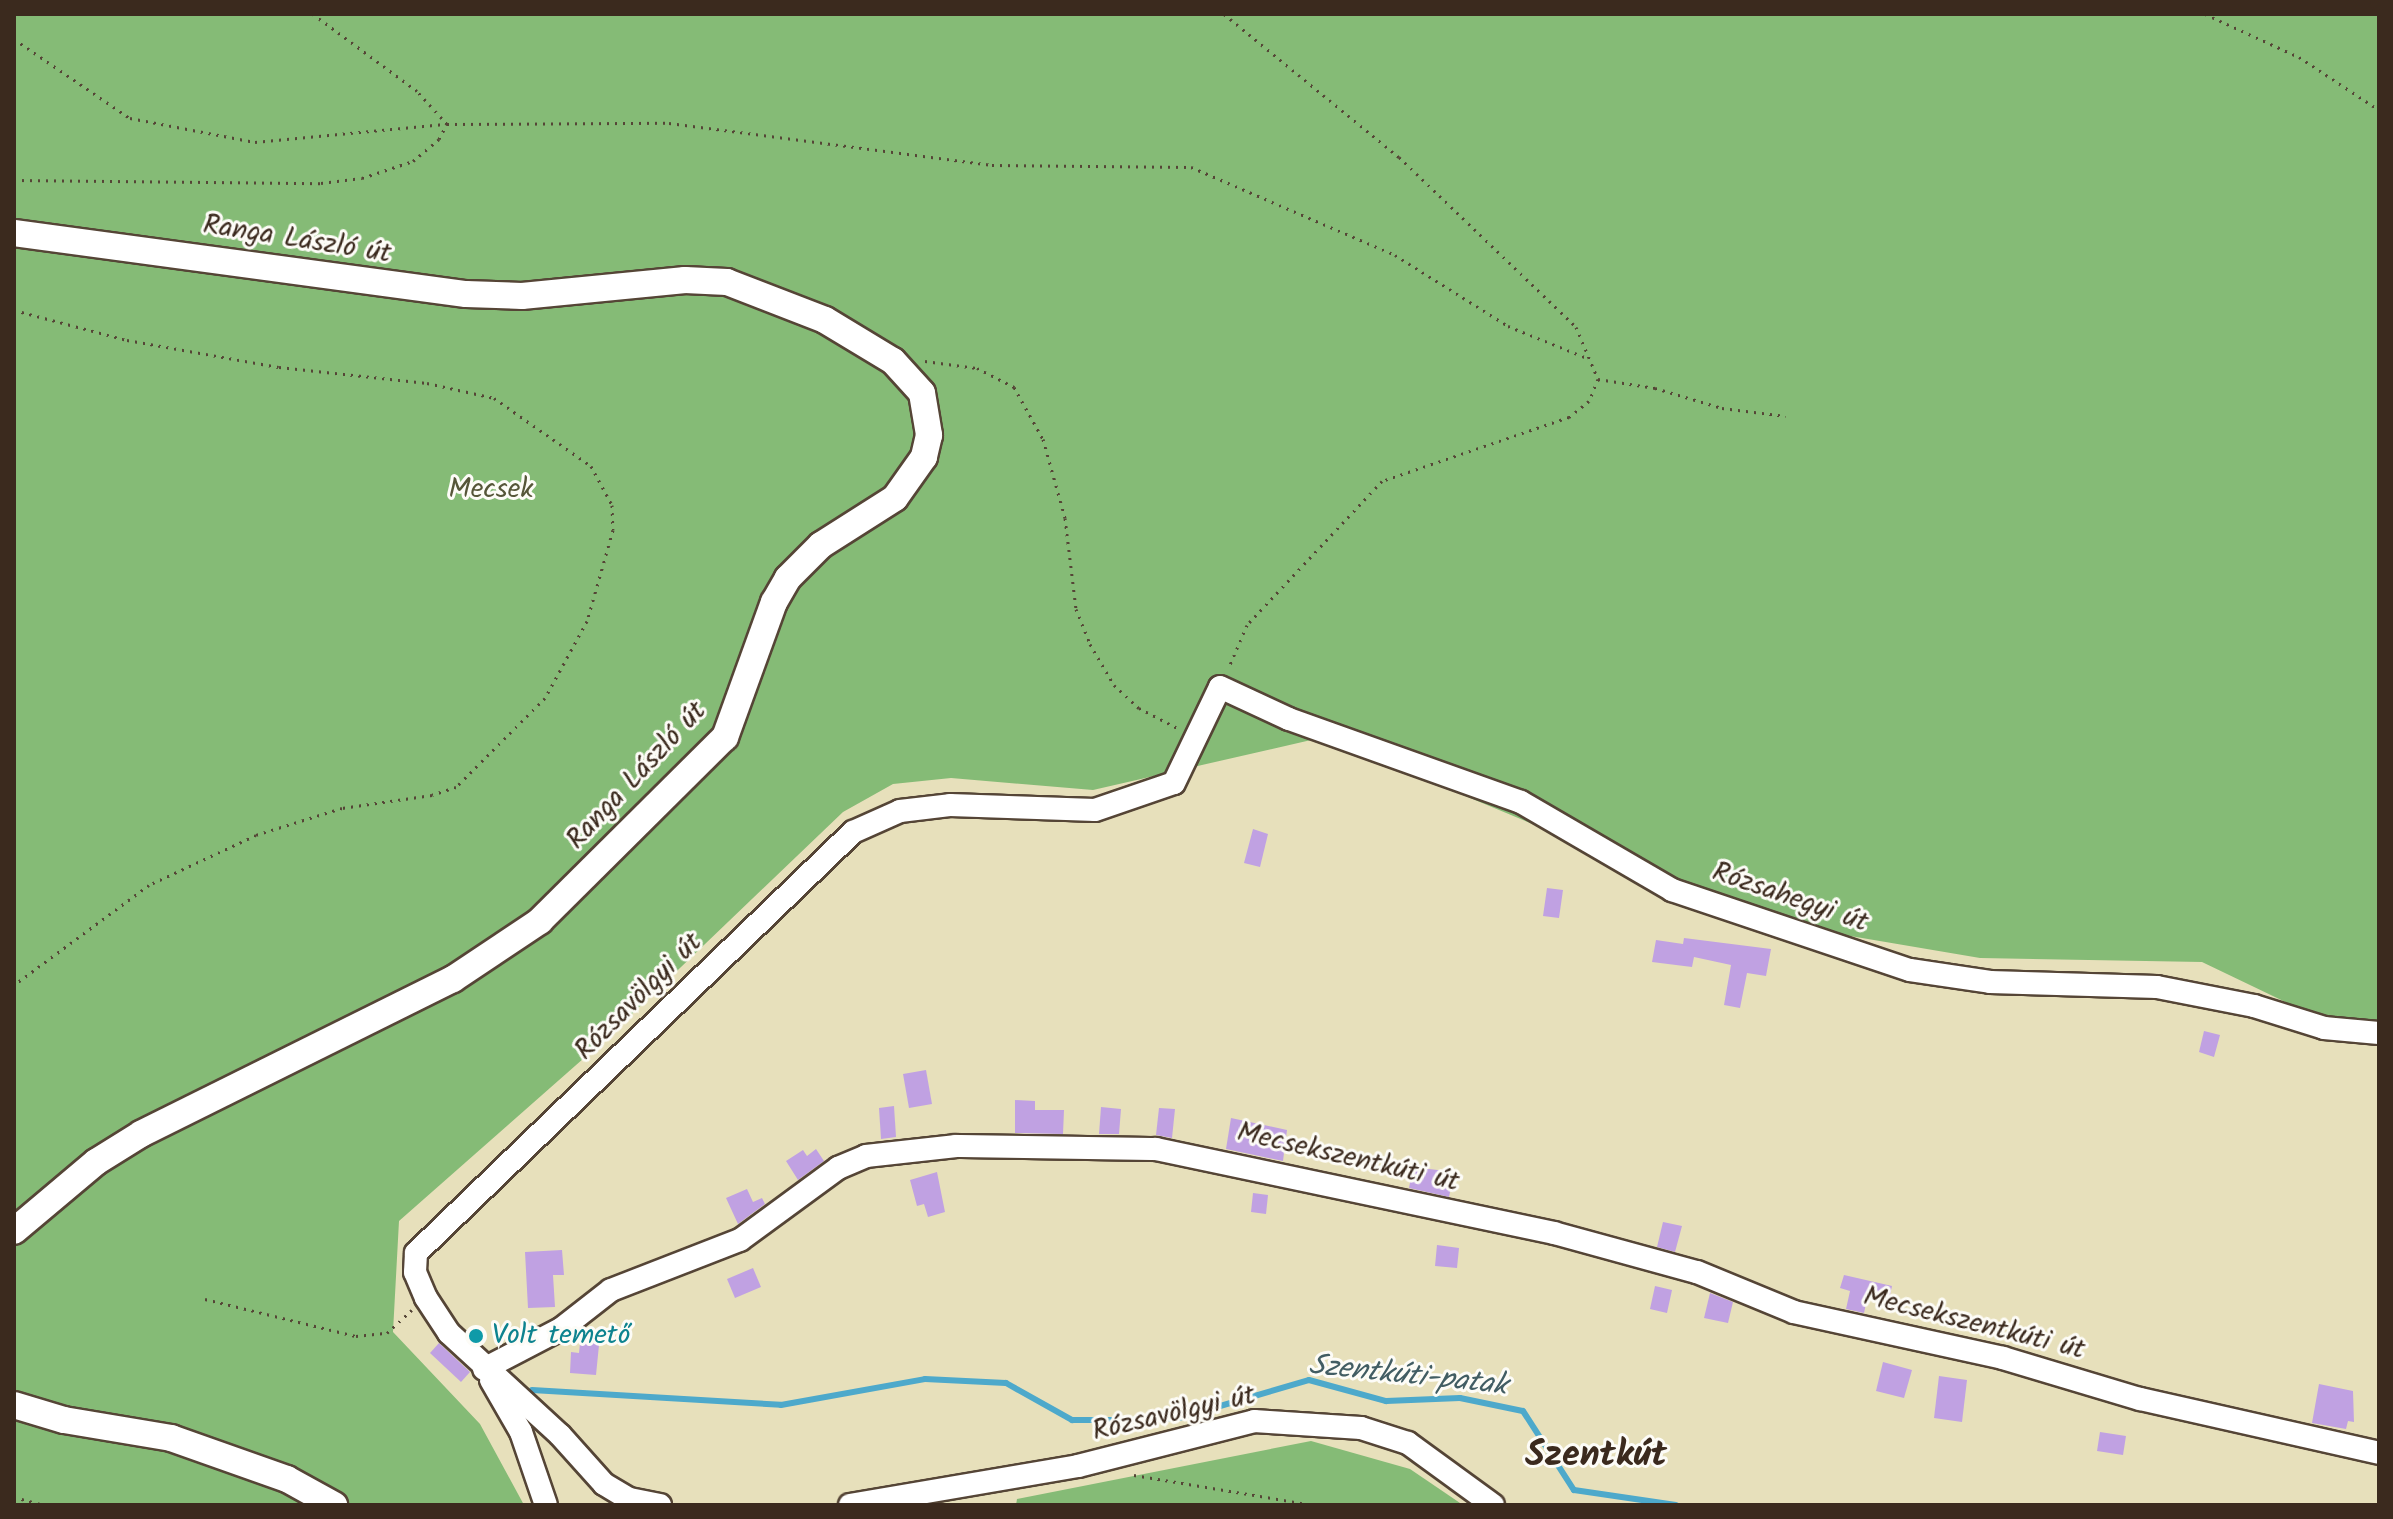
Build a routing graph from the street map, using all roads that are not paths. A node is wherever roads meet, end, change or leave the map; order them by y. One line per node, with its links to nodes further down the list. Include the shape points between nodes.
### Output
1 (14, 233): 4 (main road, Ranga László út, via 466,294 522,296 685,280 727,282 825,320 893,361 922,393 928,410 924,457 895,498 821,545 788,578 774,602 725,737 540,921 453,979 141,1134 96,1162)
2 (1220, 687): 3 (street, Rózsahegyi út, via 1289,719 1521,802 1672,890 1910,970 1990,982 2157,987 2254,1006 2324,1028); 5 (street, Rózsavölgyi út, via 1174,783 1095,810 950,805 900,811 853,832 537,1141 428,1237 416,1263 426,1298 449,1333)
3 (2379, 1033)
4 (14, 1231)
5 (484, 1369): 7 (street, Mecsekszentkúti út, via 561,1329 611,1290 740,1240 838,1168 866,1156 956,1146 1156,1149 1554,1233 1697,1272 1794,1312 2003,1358 2140,1399); 9 (street, via 521,1432); 10 (street, Rózsavölgyi út, via 560,1435 604,1484 629,1499)
6 (14, 1405): 8 (main road, via 171,1438 287,1479)
7 (2379, 1453)
8 (334, 1505)
9 (546, 1505)
10 (660, 1505)
11 (850, 1505): 12 (street, Rózsavölgyi út, via 1078,1466 1254,1421 1361,1428 1408,1443)
12 (1493, 1505)

